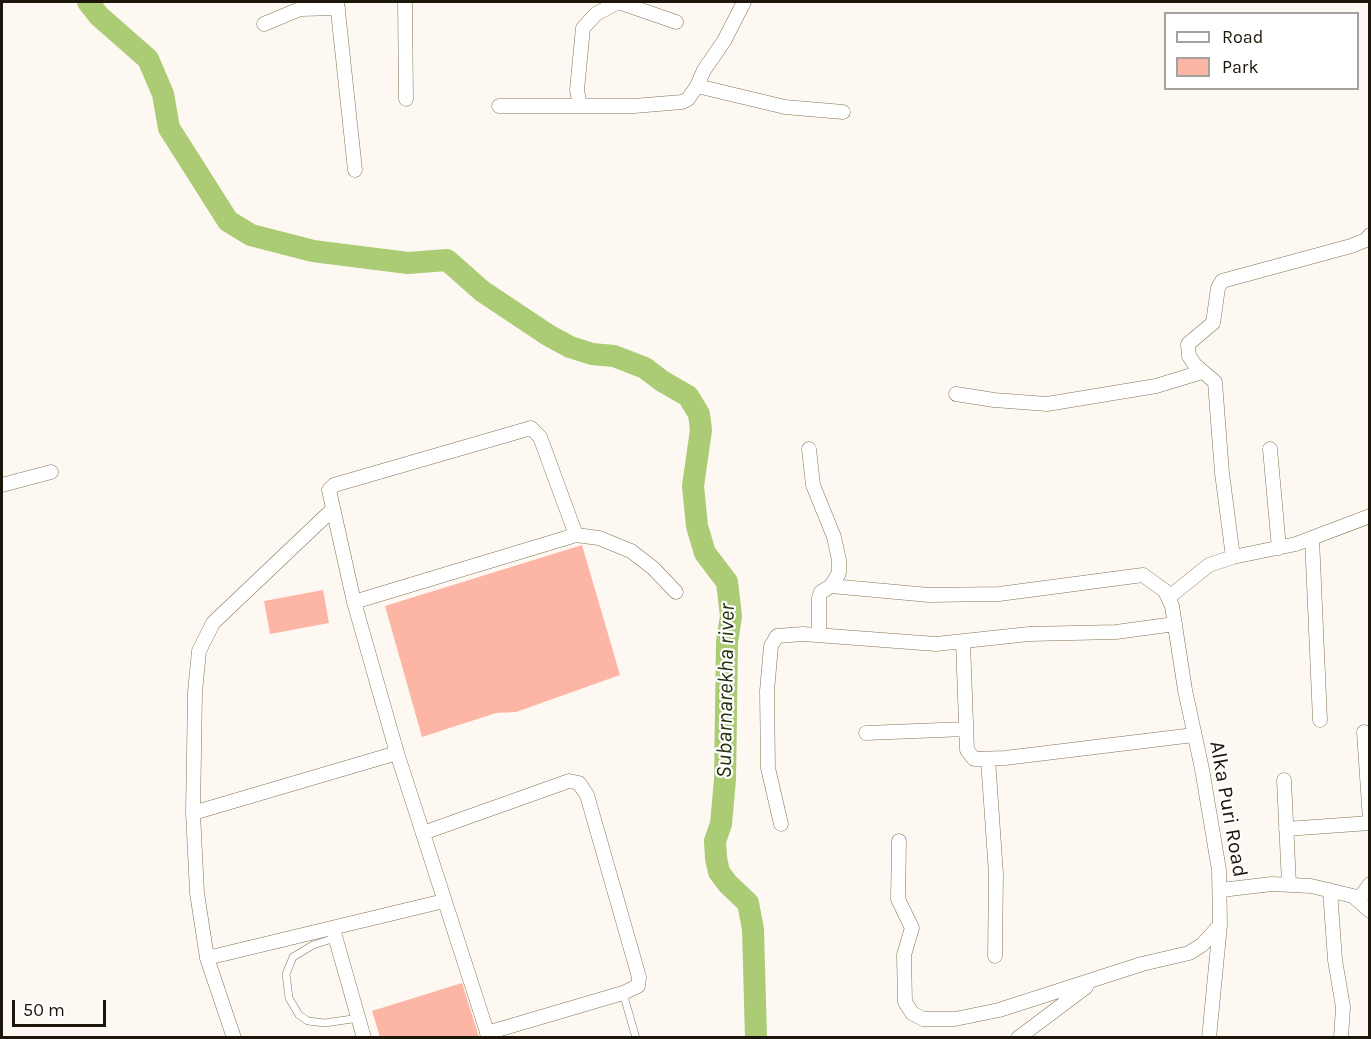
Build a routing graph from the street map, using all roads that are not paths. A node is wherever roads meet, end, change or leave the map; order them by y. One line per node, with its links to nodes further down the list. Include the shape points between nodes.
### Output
1 (405, 2): 8 (street)
2 (618, 2): 5 (street); 9 (street, via 596,14 583,28)
3 (744, 2): 7 (street)
4 (337, 5): 6 (street, via 300,9); 12 (street)
5 (676, 22)
6 (264, 24)
7 (697, 86): 9 (street, via 682,102); 11 (street, via 766,104)
8 (406, 99)
9 (579, 105): 10 (street)
10 (499, 106)
11 (843, 112)
12 (355, 170)
13 (1370, 235): 14 (street, via 1351,246 1222,281 1213,324 1191,340 1187,348)
14 (1202, 372): 15 (street, via 1156,386 1047,404); 25 (street, via 1215,382)
15 (956, 394)
16 (808, 449): 26 (street, via 813,485 839,560 840,573)
17 (1270, 449): 24 (street)
18 (51, 472): 19 (street)
19 (2, 485)
20 (333, 509): 22 (street, via 329,490 334,485 529,428 540,437); 29 (street); 41 (street, via 231,604 202,640 195,692)
21 (1370, 516): 23 (street)
22 (576, 535): 27 (street, via 599,538 631,551); 29 (street)
23 (1312, 538): 24 (street); 33 (street)
24 (1279, 548): 25 (street)
25 (1233, 557): 28 (street, via 1200,569)
26 (831, 586): 28 (street, via 929,595 999,594 1146,575); 31 (street, via 819,598)
27 (676, 592)
28 (1167, 594): 30 (street, Alka Puri Road)
29 (354, 603): 38 (street)
30 (1175, 624): 32 (street); 37 (street, Alka Puri Road)
31 (819, 635): 32 (street, via 936,644); 43 (street, via 783,634 773,639 771,645 768,768)
32 (963, 642): 34 (street)
33 (1320, 720)
34 (966, 729): 36 (street); 39 (street, via 968,755)
35 (1364, 732): 42 (street)
36 (866, 733)
37 (1194, 735): 39 (street); 49 (street, Alka Puri Road)
38 (397, 753): 41 (street); 45 (street)
39 (988, 759): 56 (street, via 996,874)
40 (1284, 780): 44 (street)
41 (193, 813): 57 (street, via 197,892)
42 (1370, 821): 44 (street)
43 (781, 824)
44 (1286, 829): 47 (street)
45 (423, 833): 52 (street); 59 (street, via 552,785 579,783 587,795 639,977 638,986)
46 (898, 841): 58 (street, via 898,899 912,928 904,955 905,1002 912,1013 932,1020 972,1016)
47 (1289, 884): 49 (street); 50 (street)
48 (1370, 884): 51 (street)
49 (1221, 890): 54 (street, Alka Puri Road)
50 (1330, 890): 51 (street); 67 (street, via 1343,1014)
51 (1359, 899): 53 (street)
52 (444, 900): 55 (street); 61 (street)
53 (1370, 911)
54 (1220, 925): 58 (street, via 1190,953); 66 (street, Alka Puri Road)
55 (334, 933): 57 (street); 60 (street); 60 (lane, via 293,957 286,974 289,998 299,1016 308,1022)
56 (995, 956)
57 (207, 958): 62 (street)
58 (1094, 980): 65 (street)
59 (623, 993): 61 (street); 64 (lane)
60 (359, 1018): 63 (street)
61 (488, 1035)
62 (234, 1038)
63 (364, 1038)
64 (636, 1038)
65 (1018, 1038)
66 (1209, 1038)
67 (1341, 1038)

